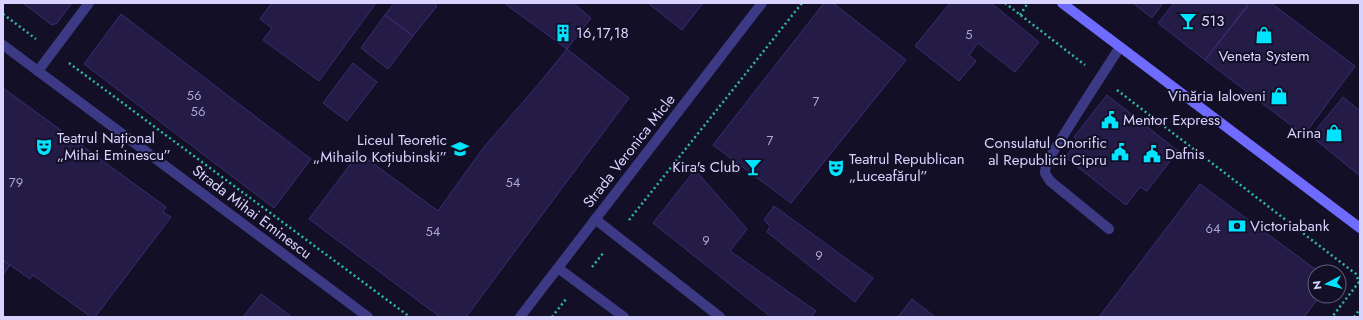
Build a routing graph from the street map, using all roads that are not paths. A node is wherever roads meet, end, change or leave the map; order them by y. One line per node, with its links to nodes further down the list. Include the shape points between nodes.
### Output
1 (89, 3): 6 (street)
2 (762, 3): 7 (street, Strada Veronica Micle)
3 (1062, 3): 5 (main road)
4 (3, 45): 6 (street, Strada Mihai Eminescu)
5 (1120, 47): 8 (main road); 9 (street, via 1046,163 1045,173 1050,181)
6 (38, 71): 11 (street, Strada Mihai Eminescu)
7 (595, 219): 10 (street, Strada Veronica Micle); 14 (street)
8 (1360, 228)
9 (1109, 229)
10 (558, 268): 12 (street, Strada Veronica Micle); 13 (street)
11 (368, 317)
12 (520, 317)
13 (624, 317)
14 (720, 317)

